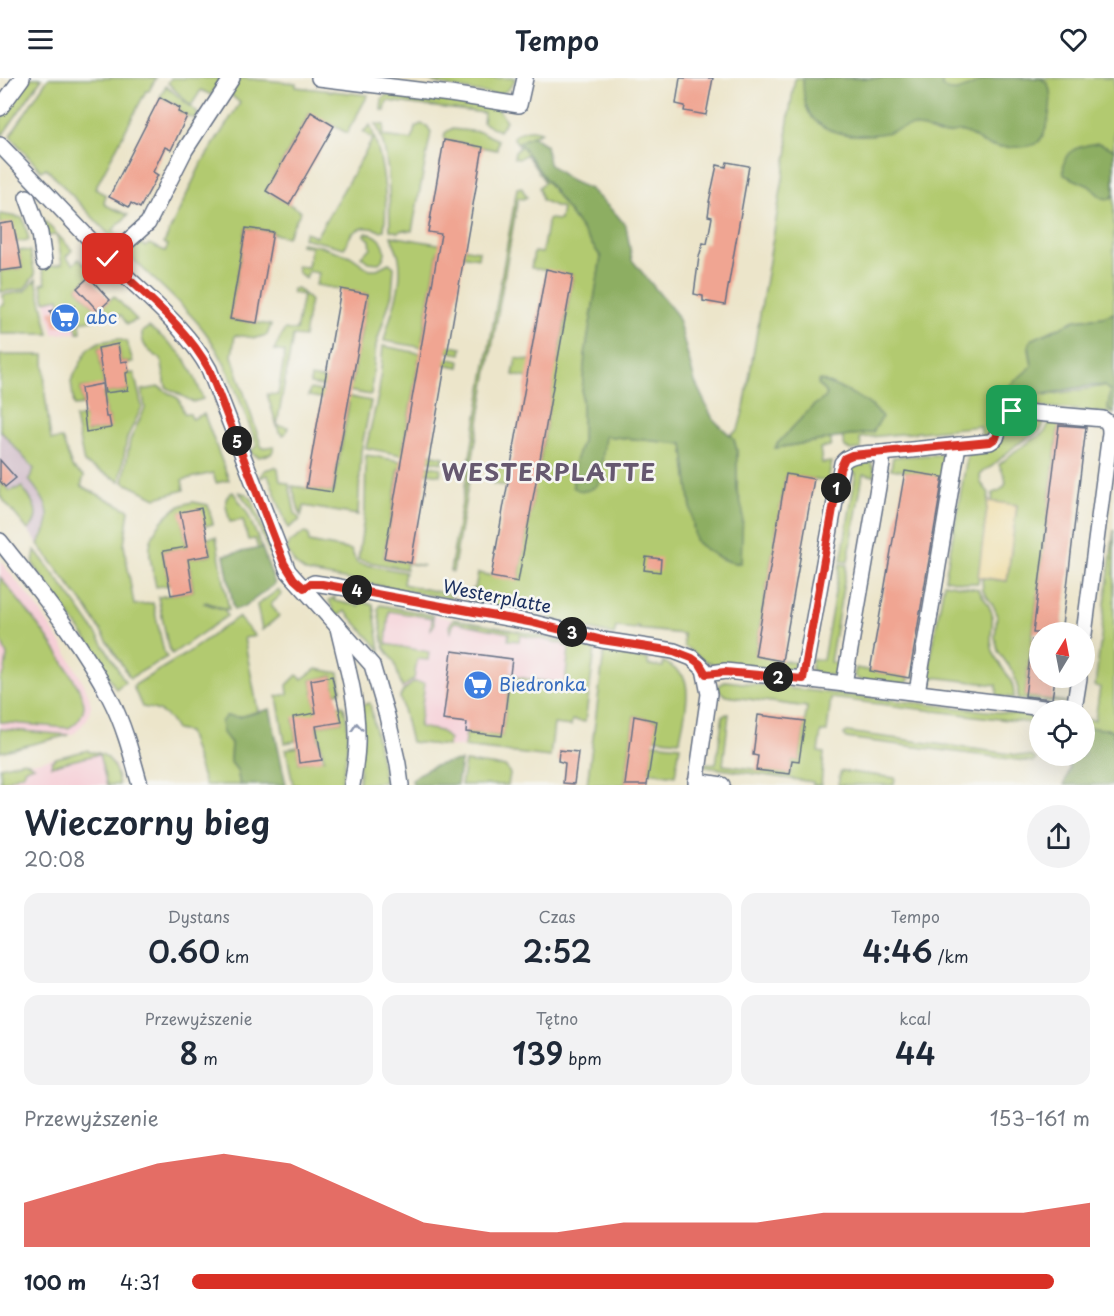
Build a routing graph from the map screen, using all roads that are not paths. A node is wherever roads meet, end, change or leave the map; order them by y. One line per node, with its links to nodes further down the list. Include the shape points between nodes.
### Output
1 (22, 78): 5 (street)
2 (232, 78): 8 (street, via 185,150 148,223)
3 (319, 78): 4 (street, via 519,105)
4 (525, 78)
5 (0, 108)
6 (0, 145): 8 (street)
7 (27, 198): 9 (street, via 40,233)
8 (108, 259): 13 (street, via 199,350 284,563)
9 (44, 262)
10 (958, 445): 11 (street); 14 (street, via 990,442 996,438 1001,419 1012,411 1103,419 1109,424); 19 (street)
11 (882, 453): 17 (street, via 852,455 842,463); 18 (street)
12 (0, 541): 22 (street, via 76,642 110,699)
13 (304, 588): 15 (street); 16 (street, Westerplatte, via 322,584 674,651 692,658)
14 (1086, 622)
15 (338, 628): 23 (street, one-way to 15, via 357,722); 24 (street, via 376,672)
16 (706, 674): 17 (street); 21 (street, via 709,704)
17 (803, 679): 18 (street)
18 (844, 684): 19 (street)
19 (917, 692): 20 (street)
20 (1029, 706)
21 (696, 783): 25 (street)
22 (140, 785)
23 (352, 785)
24 (401, 785)
25 (722, 785)

